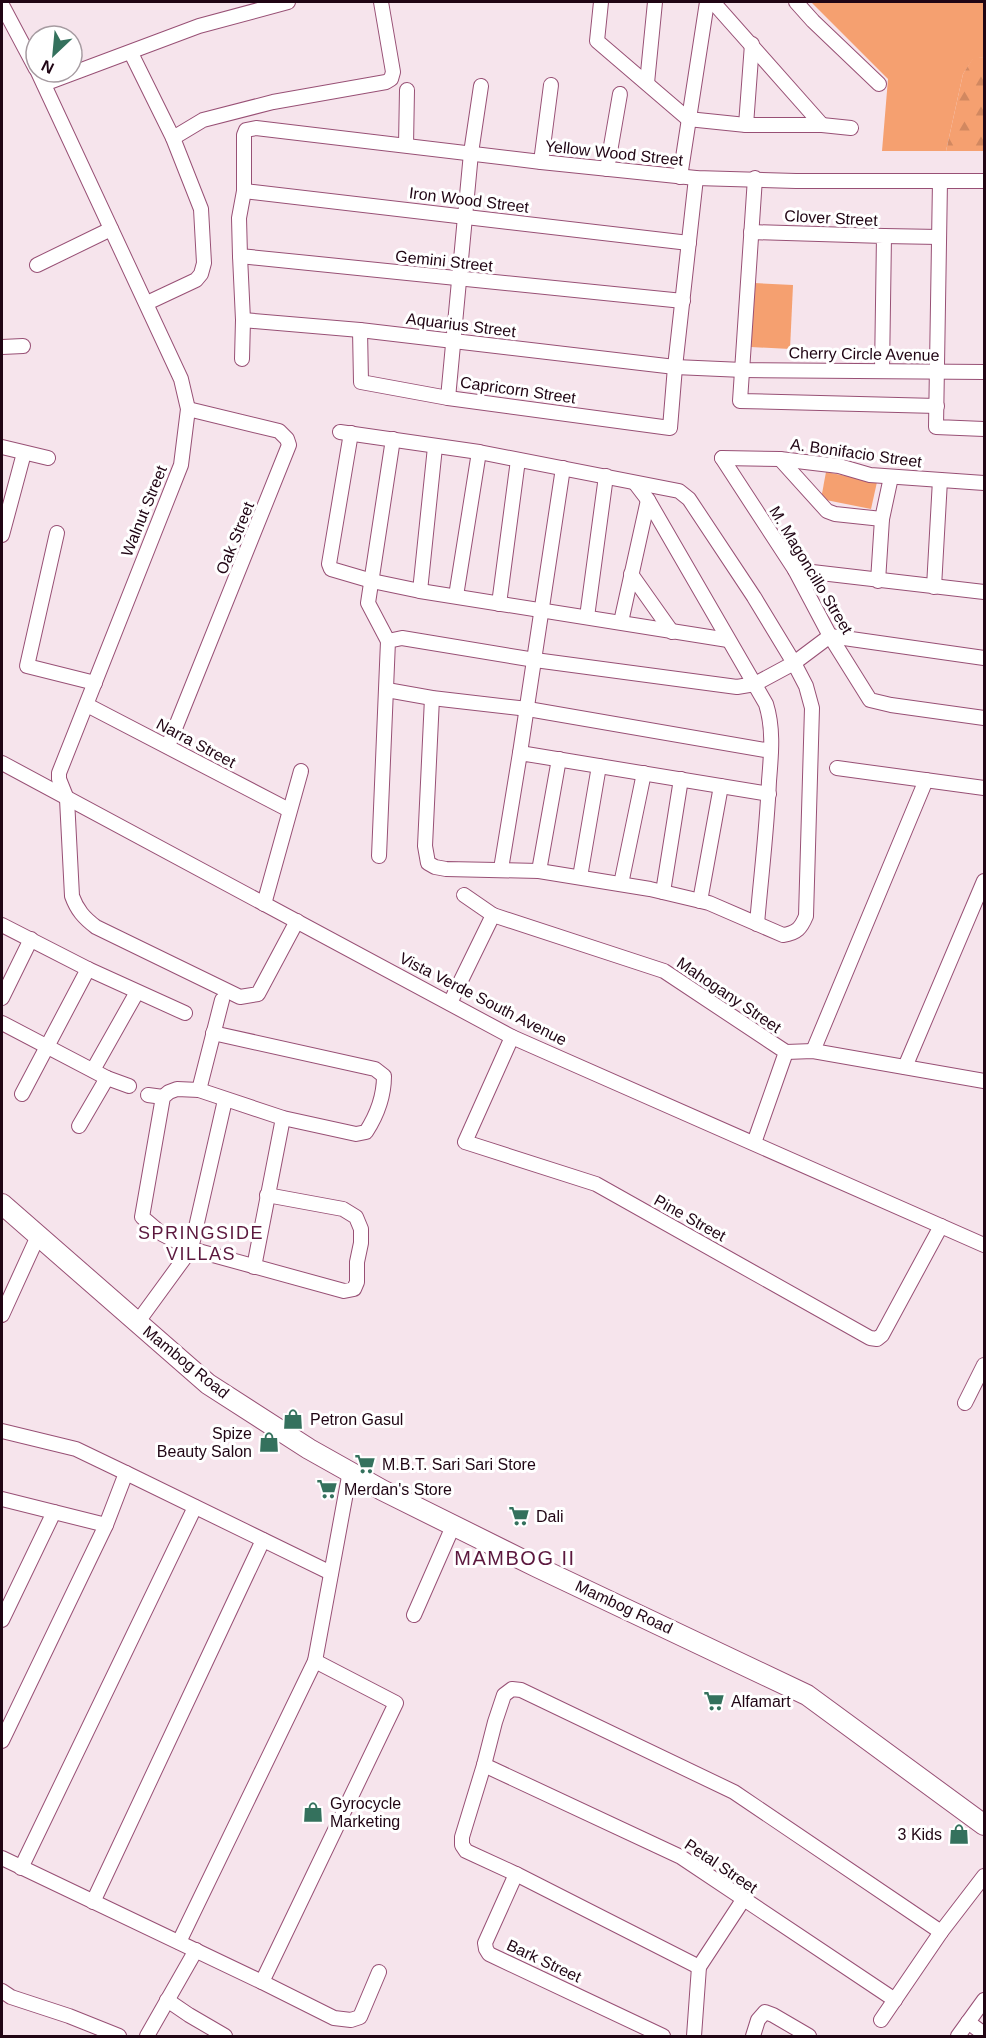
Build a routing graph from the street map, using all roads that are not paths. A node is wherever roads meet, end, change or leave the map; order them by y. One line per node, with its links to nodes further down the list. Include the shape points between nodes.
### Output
1 (288, 2): 11 (street, via 200,26)
2 (381, 2): 24 (street, via 391,79 203,120)
3 (601, 2): 13 (street, via 597,41)
4 (655, 2): 13 (street)
5 (707, 2): 20 (street)
6 (713, 2): 9 (street)
7 (796, 2): 15 (street)
8 (2, 5): 10 (street, Walnut Street)
9 (752, 44): 21 (street); 22 (street)
10 (24, 47)
11 (131, 52): 12 (street); 24 (street)
12 (84, 64)
13 (647, 83): 20 (street)
14 (43, 84): 36 (street, Walnut Street)
15 (879, 84)
16 (551, 85): 27 (street)
17 (481, 86): 26 (street)
18 (407, 90): 25 (street)
19 (620, 94): 28 (street)
20 (688, 119): 21 (street); 29 (street)
21 (746, 124): 22 (street)
22 (822, 125): 23 (street)
23 (851, 128)
24 (173, 138): 45 (street, via 201,210 204,263 196,280)
25 (406, 145): 26 (street, Yellow Wood Street); 34 (street, Yellow Wood Street, via 246,130)
26 (471, 153): 27 (street, Yellow Wood Street); 35 (street)
27 (541, 162): 28 (street, Yellow Wood Street)
28 (607, 169): 29 (street, Yellow Wood Street)
29 (680, 177): 30 (street, Yellow Wood Street)
30 (696, 178): 31 (street, Yellow Wood Street); 40 (street)
31 (755, 178): 32 (street, Yellow Wood Street); 37 (street)
32 (940, 181): 33 (street, Yellow Wood Street); 39 (street)
33 (984, 181)
34 (244, 191): 35 (street, Iron Wood Street); 41 (street, via 239,218)
35 (465, 217): 40 (street, Iron Wood Street); 43 (street)
36 (111, 229): 42 (street); 45 (street, Walnut Street)
37 (751, 232): 38 (street, Clover Street); 53 (street)
38 (884, 236): 39 (street); 54 (street, Clover Street)
39 (939, 237): 55 (street)
40 (689, 243): 44 (street)
41 (240, 256): 43 (street, Gemini Street); 46 (street)
42 (37, 265)
43 (458, 279): 44 (street, Gemini Street); 48 (street)
44 (683, 302): 52 (street)
45 (147, 303): 59 (street, Walnut Street, via 182,379)
46 (243, 320): 47 (street, Aquarius Street); 51 (street)
47 (360, 330): 48 (street, Aquarius Street); 57 (street, Capricorn Street, via 361,382)
48 (453, 341): 52 (street, Aquarius Street); 57 (street)
49 (23, 346): 50 (street)
50 (2, 347)
51 (242, 359)
52 (675, 367): 53 (street, Aquarius Street); 57 (street, Capricorn Street, via 670,428)
53 (743, 370): 54 (street, Cherry Circle Avenue); 58 (street, via 740,401)
54 (882, 371): 55 (street, Cherry Circle Avenue)
55 (937, 372): 56 (street, Cherry Circle Avenue); 58 (street)
56 (984, 372)
57 (448, 398)
58 (937, 406): 60 (street, via 936,427)
59 (188, 409): 99 (street, Walnut Street, via 180,465); 106 (street, Oak Street, via 279,431 289,445)
60 (984, 429)
61 (393, 439): 63 (street); 82 (street); 82 (street, via 345,433 329,567)
62 (2, 447): 65 (street)
63 (435, 447): 64 (street); 85 (street)
64 (479, 452): 69 (street); 87 (street)
65 (24, 453): 66 (street); 79 (street)
66 (48, 458)
67 (722, 458): 68 (street, A. Bonifacio Street); 80 (street, M. Magoncillo Street)
68 (780, 459): 72 (street, A. Bonifacio Street); 77 (street, via 827,511)
69 (518, 460): 70 (street); 88 (street)
70 (563, 468): 71 (street); 89 (street)
71 (606, 476): 74 (street); 90 (street)
72 (891, 477): 73 (street, A. Bonifacio Street); 77 (street)
73 (940, 480): 75 (street, A. Bonifacio Street); 84 (street)
74 (635, 483): 76 (street); 98 (street, via 679,491 689,499)
75 (984, 483)
76 (648, 500): 81 (street); 94 (street)
77 (882, 519): 83 (street)
78 (57, 532): 99 (street, via 27,666)
79 (2, 535)
80 (795, 570): 83 (street); 93 (street, M. Magoncillo Street)
81 (631, 574): 91 (street); 92 (street)
82 (372, 581): 85 (street); 95 (street, via 368,603)
83 (878, 581): 84 (street)
84 (934, 587): 86 (street)
85 (420, 591): 87 (street)
86 (984, 592)
87 (456, 596): 88 (street)
88 (499, 604): 89 (street)
89 (541, 609): 90 (street); 97 (street)
90 (587, 617): 91 (street)
91 (621, 622): 92 (street)
92 (672, 632): 94 (street)
93 (830, 636): 96 (street); 98 (street); 105 (street, M. Magoncillo Street, via 870,700)
94 (728, 640): 100 (street)
95 (388, 641): 97 (street, via 402,638); 101 (street)
96 (984, 658)
97 (535, 660): 100 (street, via 737,687); 104 (street)
98 (794, 663): 100 (street); 134 (street, via 807,686 812,708 806,916 795,933 783,935)
99 (95, 683): 103 (street, Walnut Street)
100 (755, 684): 107 (street, via 770,717)
101 (387, 690): 102 (street); 122 (street)
102 (432, 698): 104 (street); 123 (street, via 425,846 428,863 446,868)
103 (87, 705): 106 (street, Narra Street); 120 (street, Walnut Street, via 59,773)
104 (528, 709): 107 (street); 108 (street)
105 (984, 717)
106 (168, 746): 121 (street, Narra Street)
107 (771, 751): 119 (street)
108 (520, 753): 109 (street); 123 (street)
109 (559, 759): 111 (street); 124 (street)
110 (2, 763): 120 (street, Vista Verde South Avenue)
111 (599, 766): 114 (street); 125 (street)
112 (837, 768): 116 (street)
113 (301, 771): 121 (street)
114 (644, 773): 115 (street); 127 (street)
115 (681, 779): 117 (street); 128 (street)
116 (926, 780): 118 (street); 147 (street)
117 (721, 786): 119 (street); 130 (street)
118 (984, 788)
119 (769, 794): 134 (street)
120 (67, 799): 131 (street, Vista Verde South Avenue); 133 (street, Walnut Street, via 72,896 83,917 96,927 240,997 248,997 258,994)
121 (289, 810): 131 (street)
122 (379, 856)
123 (501, 869): 124 (street)
124 (538, 871): 125 (street)
125 (580, 877): 127 (street)
126 (984, 881): 149 (street)
127 (621, 884): 128 (street)
128 (663, 892): 130 (street)
129 (464, 895): 132 (street, Mahogany Street)
130 (700, 901): 134 (street)
131 (264, 904): 133 (street, Vista Verde South Avenue)
132 (493, 915): 141 (street); 148 (street, Mahogany Street, via 664,971)
133 (297, 921): 141 (street, Vista Verde South Avenue)
134 (757, 924)
135 (2, 925): 136 (street)
136 (31, 939): 137 (street); 139 (street)
137 (88, 969): 138 (street); 146 (street)
138 (137, 992): 142 (street); 150 (street)
139 (2, 998)
140 (222, 1000): 144 (street)
141 (450, 1003): 145 (street, Vista Verde South Avenue)
142 (184, 1013)
143 (2, 1023): 146 (street)
144 (213, 1033): 154 (street); 159 (street, via 375,1070 384,1076 384,1090 366,1132 356,1134)
145 (512, 1037): 161 (street, Vista Verde South Avenue); 164 (street, Pine Street, via 465,1142 596,1184 870,1338 882,1335)
146 (48, 1048): 150 (street); 155 (street)
147 (813, 1050): 148 (street); 149 (street)
148 (786, 1052): 161 (street, Mahogany Street)
149 (905, 1067): 152 (street)
150 (93, 1070): 151 (street)
151 (107, 1078): 153 (street); 160 (street)
152 (984, 1081)
153 (129, 1086)
154 (199, 1090): 157 (street, via 177,1089); 158 (street)
155 (22, 1094)
156 (148, 1095): 157 (street)
157 (163, 1097): 167 (street, via 142,1217 162,1234)
158 (225, 1100): 159 (street); 167 (street)
159 (283, 1118): 162 (street)
160 (79, 1126)
161 (754, 1143): 164 (street, Vista Verde South Avenue)
162 (267, 1195): 168 (street); 168 (street, via 343,1209 356,1218 361,1229 357,1282 354,1289 344,1291)
163 (2, 1204): 165 (main road, Mambog Road)
164 (941, 1226): 166 (street, Vista Verde South Avenue)
165 (38, 1236): 169 (street); 170 (main road, Mambog Road)
166 (984, 1245)
167 (191, 1249): 168 (street); 170 (street)
168 (254, 1267)
169 (2, 1316)
170 (137, 1323): 174 (main road, Mambog Road, via 208,1384)
171 (984, 1365): 172 (street)
172 (965, 1403)
173 (2, 1431): 175 (street, via 76,1449)
174 (350, 1471): 179 (main road, Mambog Road); 182 (street)
175 (126, 1473): 177 (street); 180 (street)
176 (2, 1499): 178 (street)
177 (195, 1507): 181 (street); 190 (street)
178 (54, 1512): 180 (street); 184 (street)
179 (454, 1524): 183 (street); 188 (main road, Mambog Road, via 807,1695)
180 (106, 1525): 186 (street)
181 (263, 1540): 182 (street); 194 (street)
182 (331, 1573): 185 (street)
183 (414, 1615)
184 (2, 1620)
185 (315, 1661): 196 (street); 200 (street, via 396,1702)
186 (2, 1741)
187 (484, 1765): 191 (street, via 462,1845 466,1851); 193 (street, Petal Street, via 681,1857); 195 (street, via 504,1695 512,1689 521,1690 734,1792)
188 (984, 1826)
189 (2, 1858): 190 (street)
190 (21, 1868): 194 (street)
191 (516, 1874): 198 (street); 211 (street, Bark Street, via 485,1943 489,1954)
192 (984, 1876): 195 (street)
193 (743, 1900): 198 (street); 203 (street, Petal Street)
194 (93, 1902): 196 (street)
195 (941, 1932): 203 (street)
196 (179, 1942): 197 (street)
197 (196, 1950): 200 (street); 202 (street)
198 (699, 1967): 212 (street)
199 (379, 1972): 200 (street, via 360,2017 351,2020 334,2018)
200 (262, 1982)
201 (2, 1991): 208 (street)
202 (167, 2000): 209 (street); 210 (street)
203 (895, 2000): 205 (street)
204 (984, 2000): 206 (street)
205 (881, 2020)
206 (968, 2022): 207 (street); 215 (street)
207 (984, 2034)
208 (119, 2037)
209 (147, 2037)
210 (225, 2037)
211 (663, 2037)
212 (694, 2037)
213 (753, 2037): 214 (street, via 765,2012)
214 (809, 2037)
215 (958, 2037)

